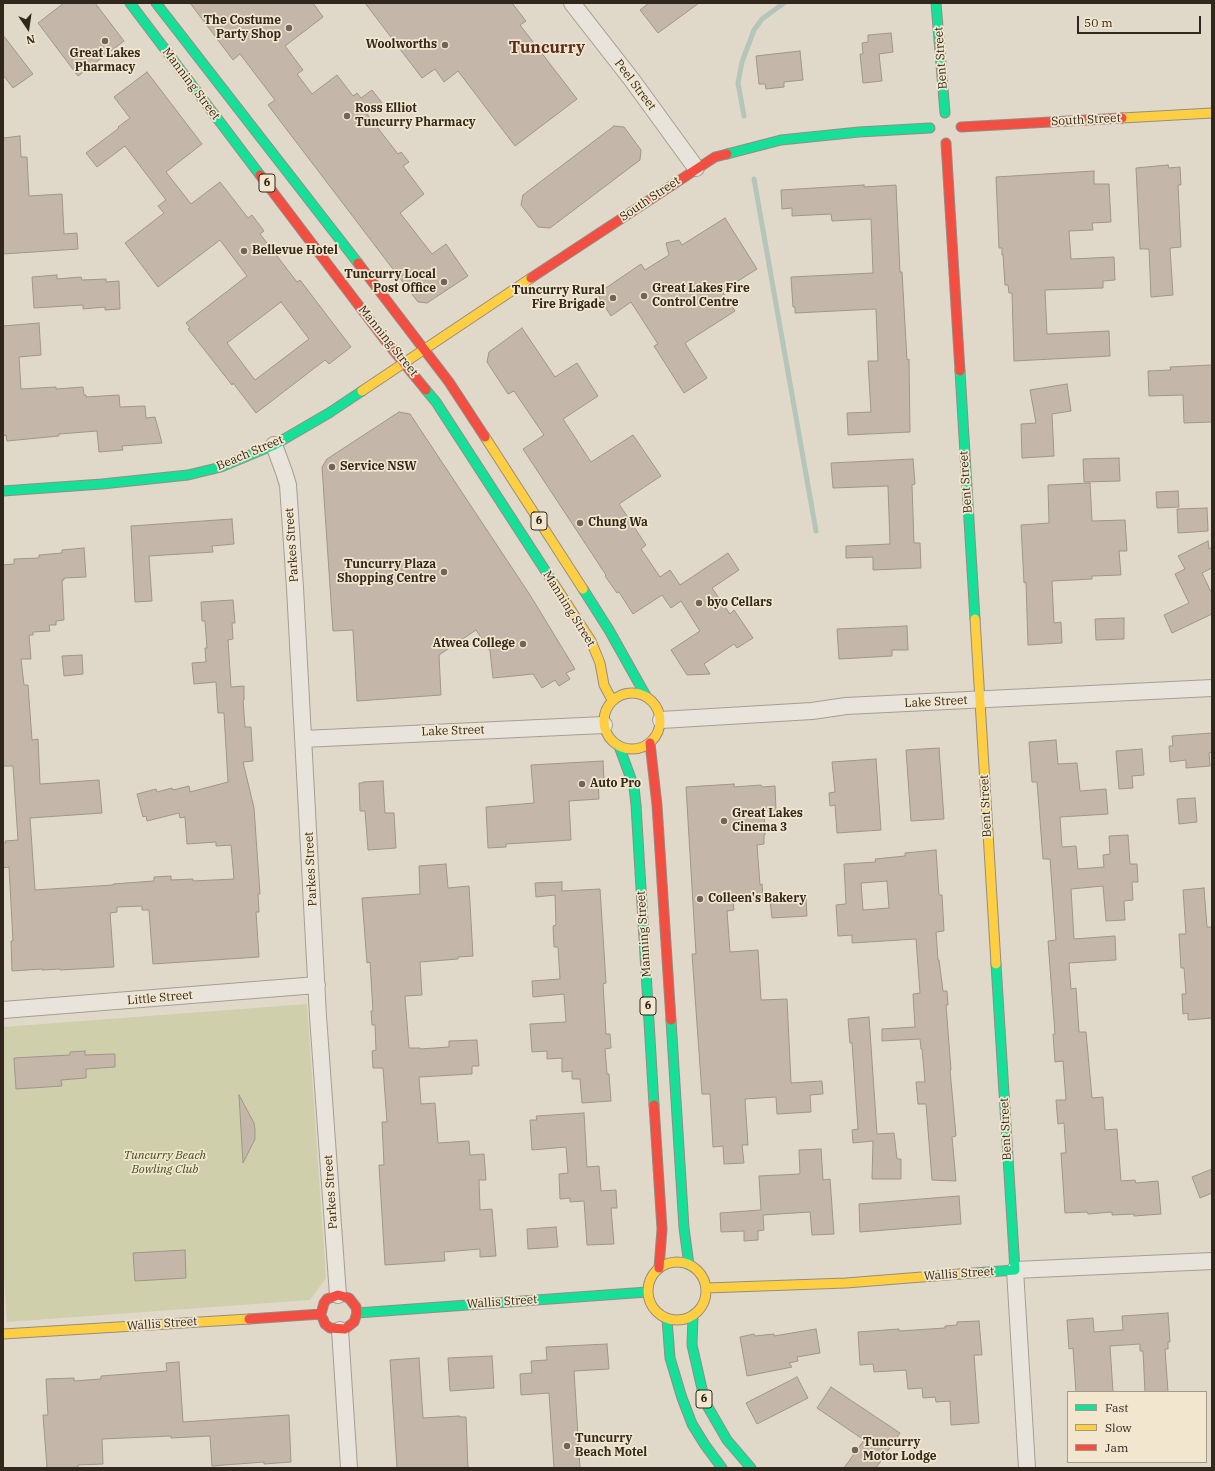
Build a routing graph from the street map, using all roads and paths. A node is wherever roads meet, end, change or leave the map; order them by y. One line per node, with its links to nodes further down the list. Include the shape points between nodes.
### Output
1 (130, 3): 12 (street, Manning Street / 6, via 385,340)
2 (156, 3): 11 (street, Manning Street / 6)
3 (572, 3): 10 (street, Peel Street)
4 (936, 3): 5 (street, Bent Street)
5 (945, 113): 7 (street, via 956,117); 8 (street, via 934,118 931,123)
6 (1212, 113): 7 (street, South Street)
7 (961, 127): 9 (street, via 957,139)
8 (932, 134): 9 (street, via 940,142); 10 (street, South Street, via 859,132 781,140 727,153)
9 (946, 143): 18 (street, Bent Street)
10 (696, 168): 11 (street, South Street)
11 (425, 350): 12 (street, South Street); 16 (street, Manning Street / 6, via 449,382 577,579)
12 (405, 362): 13 (street, Beach Street, via 329,413); 17 (street, Manning Street / 6, via 436,402 590,640 600,663 604,685)
13 (274, 445): 14 (street, Beach Street, via 221,467 188,475); 21 (street, Parkes Street, via 288,485)
14 (3, 491)
15 (1212, 688): 18 (street, Lake Street)
16 (646, 696): 17 (street, via 629,693 621,694); 19 (street, 6, via 656,707)
17 (612, 700): 20 (street, via 605,710)
18 (980, 700): 19 (street, Lake Street, via 846,706 812,711); 29 (street, Bent Street)
19 (661, 720): 22 (street, via 657,733)
20 (604, 725): 21 (street, Lake Street); 23 (street, 6, via 609,738)
21 (304, 739): 24 (street, Parkes Street)
22 (650, 743): 23 (street, via 635,749); 27 (street, Manning Street / 6, via 657,805 684,1228)
23 (619, 746): 28 (street, Manning Street / 6, via 634,787 636,806 662,1229)
24 (317, 985): 25 (street, Little Street); 32 (street, Parkes Street)
25 (3, 1010)
26 (1212, 1260): 29 (street, Wallis Street)
27 (689, 1265): 28 (street, via 674,1262); 30 (street, via 700,1274)
28 (659, 1268): 31 (street, 6, via 650,1278)
29 (1014, 1270): 30 (street, Wallis Street, via 846,1283); 42 (street, Bent Street)
30 (706, 1288): 35 (street, via 703,1304)
31 (647, 1292): 33 (street, Wallis Street); 36 (street, via 653,1309)
32 (338, 1294): 33 (street, via 349,1298); 34 (street, via 324,1303)
33 (357, 1313): 37 (street, via 354,1322)
34 (322, 1316): 37 (street, via 330,1328); 38 (street, Wallis Street)
35 (693, 1316): 36 (street, via 680,1320); 41 (street, 6, via 692,1345 705,1402 727,1440)
36 (667, 1319): 39 (street, 6, via 670,1358 678,1385 692,1424)
37 (340, 1330): 40 (street)
38 (3, 1334)
39 (718, 1466)
40 (349, 1468)
41 (751, 1468)
42 (1027, 1468)

